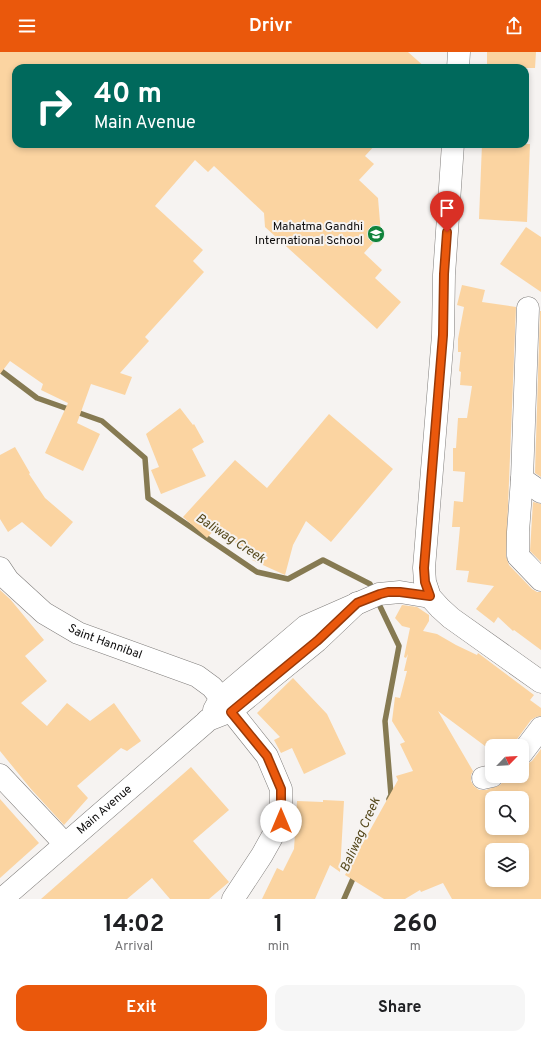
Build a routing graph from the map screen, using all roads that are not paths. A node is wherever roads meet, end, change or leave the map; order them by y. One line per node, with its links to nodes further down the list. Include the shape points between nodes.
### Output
1 (459, 52): 2 (street)
2 (458, 64)
3 (452, 148): 11 (street, via 443,335 424,568)
4 (528, 308): 5 (street)
5 (535, 335): 6 (street)
6 (533, 404): 7 (street)
7 (522, 479): 8 (street); 10 (street, via 518,556)
8 (541, 492)
9 (0, 568): 13 (street, Saint Hannibal, via 8,580 44,613 78,633 197,676 212,686)
10 (541, 580)
11 (430, 596): 12 (street, via 451,618); 13 (street, Main Avenue, via 388,592 306,626)
12 (541, 682)
13 (226, 705): 17 (street, Main Avenue); 19 (street, Saint Hannibal, via 267,756 281,789 281,821)
14 (541, 728): 15 (street)
15 (529, 744)
16 (0, 775): 17 (street)
17 (65, 844): 18 (street, Main Avenue)
18 (2, 899)
19 (233, 899)

